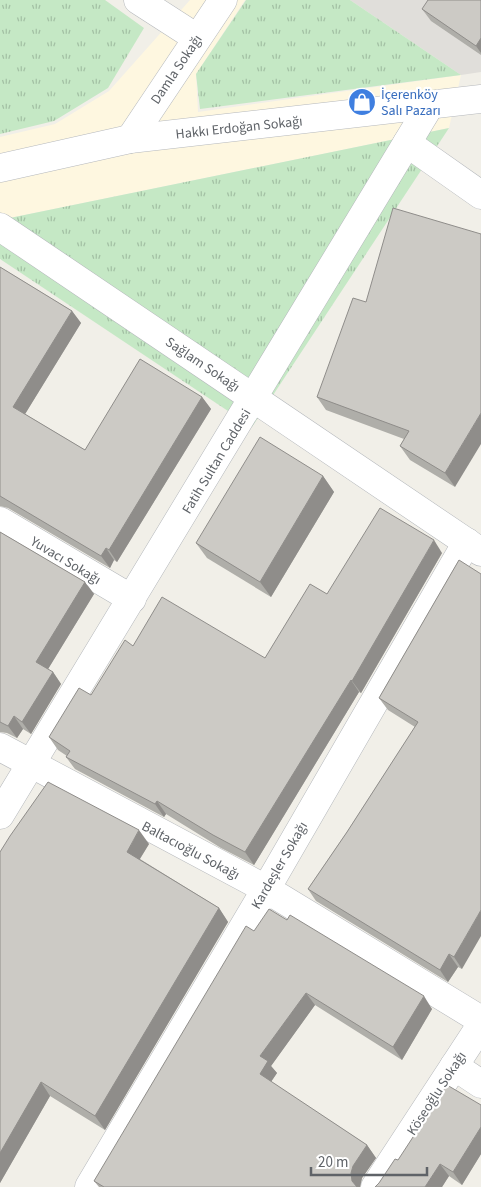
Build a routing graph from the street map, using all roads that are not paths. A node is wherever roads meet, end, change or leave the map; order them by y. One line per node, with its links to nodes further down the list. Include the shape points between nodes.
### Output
1 (138, 0): 3 (street)
2 (223, 0): 3 (street, Damla Sokağı)
3 (197, 38): 6 (street, Damla Sokağı)
4 (481, 99): 5 (street, Hakkı Erdoğan Sokağı)
5 (430, 105): 6 (street, Hakkı Erdoğan Sokağı); 7 (street, Fatih Sultan Caddesi)
6 (130, 139): 8 (street, Hakkı Erdoğan Sokağı)
7 (407, 143): 9 (street); 11 (street, Fatih Sultan Caddesi)
8 (0, 168)
9 (481, 195)
10 (0, 227): 11 (street, Sağlam Sokağı)
11 (253, 398): 13 (street, Sağlam Sokağı); 14 (street, Fatih Sultan Caddesi)
12 (0, 521): 14 (street, Yuvacı Sokağı)
13 (474, 547): 18 (street, Kardeşler Sokağı)
14 (132, 599): 16 (street, Fatih Sultan Caddesi)
15 (0, 747): 16 (street, Baltacıoğlu Sokağı)
16 (31, 765): 17 (street, Fatih Sultan Caddesi); 18 (street, Baltacıoğlu Sokağı)
17 (0, 815)
18 (266, 889): 19 (street, Baltacıoğlu Sokağı); 23 (street, Kardeşler Sokağı)
19 (481, 1020)
20 (481, 1025): 21 (street, Köseoğlu Sokağı)
21 (454, 1066): 22 (street); 24 (street, Köseoğlu Sokağı)
22 (481, 1084)
23 (90, 1187)
24 (375, 1187)

